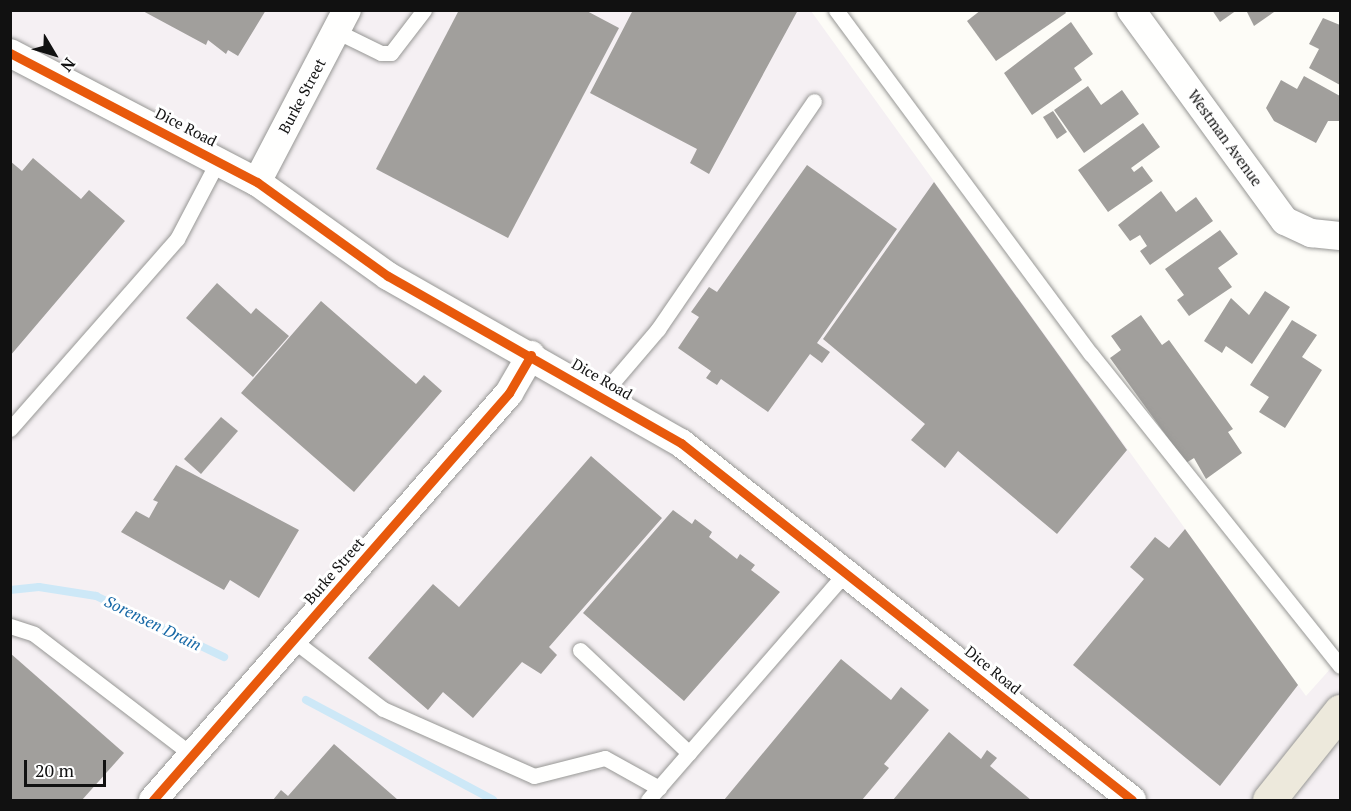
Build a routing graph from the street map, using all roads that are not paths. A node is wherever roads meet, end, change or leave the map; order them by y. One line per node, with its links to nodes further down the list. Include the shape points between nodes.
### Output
1 (424, 10): 4 (lane, via 391,53 381,53)
2 (836, 10): 17 (lane, via 1090,354)
3 (1131, 10): 9 (street, Westman Avenue, via 1285,220)
4 (342, 21): 8 (street, Burke Street)
5 (10, 53): 7 (street, Dice Road)
6 (813, 101): 11 (lane, via 658,329)
7 (218, 160): 8 (street, Dice Road); 12 (lane, via 177,238)
8 (257, 182): 10 (street, Dice Road, via 388,276)
9 (1339, 237)
10 (531, 355): 11 (street, Dice Road); 15 (street, Burke Street, via 509,393)
11 (602, 396): 13 (street, Dice Road, via 681,443)
12 (10, 429)
13 (847, 571): 19 (lane); 24 (street, Dice Road)
14 (10, 626): 20 (lane, via 34,634)
15 (293, 640): 20 (street, Burke Street); 21 (lane, via 383,709 534,776 605,758)
16 (580, 650): 19 (lane)
17 (1341, 666)
18 (1341, 711): 25 (main road)
19 (689, 753): 21 (lane)
20 (192, 755): 22 (street, Burke Street)
21 (659, 788): 23 (lane)
22 (153, 801)
23 (648, 801)
24 (1132, 801)
25 (1269, 801)

